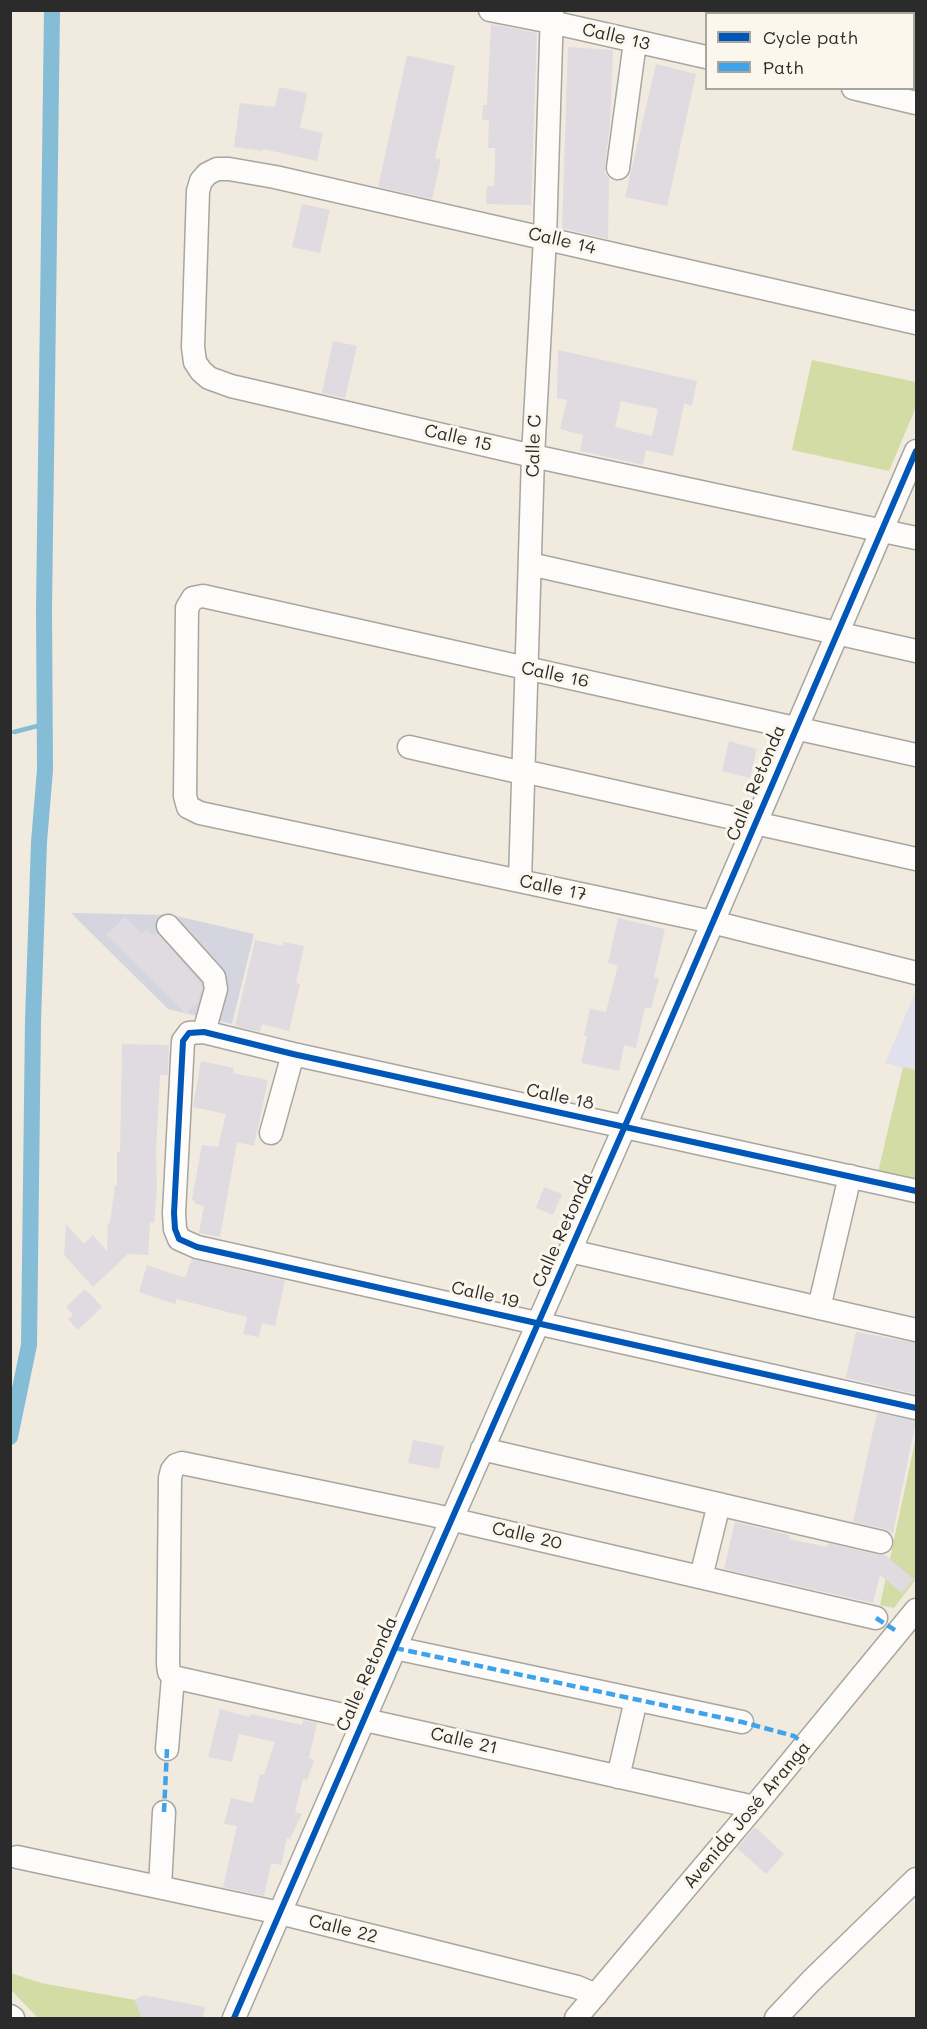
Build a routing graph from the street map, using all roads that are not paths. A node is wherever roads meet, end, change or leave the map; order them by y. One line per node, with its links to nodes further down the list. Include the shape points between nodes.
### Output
1 (490, 10): 2 (street, Calle 13)
2 (551, 16): 3 (street, Calle 13); 9 (street, Calle C)
3 (634, 42): 4 (street, Calle 13); 7 (street)
4 (705, 57)
5 (861, 90): 6 (street)
6 (916, 103)
7 (618, 168)
8 (207, 174): 9 (street, Calle 14, via 229,169 275,177); 12 (street, Calle 15, via 198,191 193,347 195,362 209,378)
9 (544, 237): 10 (street, Calle 14); 12 (street, Calle C)
10 (916, 323)
11 (916, 451): 13 (street, Calle Retonda)
12 (533, 456): 13 (street, Calle 15); 15 (street, Calle C)
13 (882, 530): 14 (street, Calle 15); 16 (street, Calle Retonda)
14 (916, 538)
15 (530, 564): 16 (street); 18 (street, Calle C)
16 (837, 633): 17 (street); 19 (street, Calle Retonda)
17 (916, 651)
18 (526, 669): 19 (street, Calle 16); 22 (street, Calle C); 23 (street, Calle 16, via 203,596 193,598 187,608)
19 (796, 728): 21 (street, Calle 16); 24 (street, Calle Retonda)
20 (409, 747): 22 (street)
21 (916, 755)
22 (523, 772): 24 (street); 26 (street, Calle C)
23 (188, 807): 26 (street, Calle 17, via 200,813)
24 (755, 823): 25 (street); 27 (street, Calle Retonda)
25 (916, 859)
26 (520, 881): 27 (street, Calle 17)
27 (712, 922): 29 (street, Calle 17); 32 (street, Calle Retonda)
28 (168, 926): 30 (street, via 214,977 216,988)
29 (916, 973)
30 (201, 1032): 31 (street, Calle 18); 38 (street, Calle 19, via 189,1034 183,1041 174,1213 178,1239)
31 (292, 1054): 32 (street, Calle 18); 33 (street)
32 (625, 1126): 34 (street, Calle 18); 36 (street, Calle Retonda)
33 (271, 1132)
34 (850, 1176): 35 (street, Calle 18); 37 (street)
35 (916, 1191)
36 (570, 1251): 37 (street); 38 (street, Calle Retonda)
37 (819, 1308): 39 (street)
38 (539, 1323): 40 (street, Calle 19); 41 (street, Calle Retonda)
39 (916, 1330)
40 (916, 1408)
41 (482, 1449): 42 (street); 43 (street, Calle Retonda)
42 (719, 1504): 44 (street); 45 (street)
43 (452, 1519): 45 (street, Calle 20); 48 (street, Calle Retonda); 49 (street, Calle 20, via 188,1464 176,1465 170,1478 168,1664)
44 (881, 1542)
45 (701, 1577): 47 (street, Calle 20)
46 (916, 1610): 55 (street, Avenida José Aranga)
47 (876, 1618)
48 (395, 1648): 50 (street); 51 (street, Calle Retonda)
49 (173, 1677): 51 (street, Calle 21); 53 (street)
50 (636, 1700): 52 (street); 54 (street)
51 (364, 1719): 54 (street, Calle 21); 60 (street, Calle Retonda)
52 (742, 1722)
53 (167, 1749)
54 (618, 1777): 55 (street, Calle 21)
55 (754, 1807): 61 (street, Avenida José Aranga)
56 (164, 1812): 59 (street)
57 (17, 1857): 59 (street, Calle 22)
58 (916, 1879): 64 (street)
59 (160, 1887): 60 (street, Calle 22)
60 (280, 1913): 61 (street, Calle 22); 62 (street, Calle Retonda)
61 (596, 1995): 63 (street, Avenida José Aranga)
62 (234, 2019)
63 (576, 2019)
64 (776, 2019)

